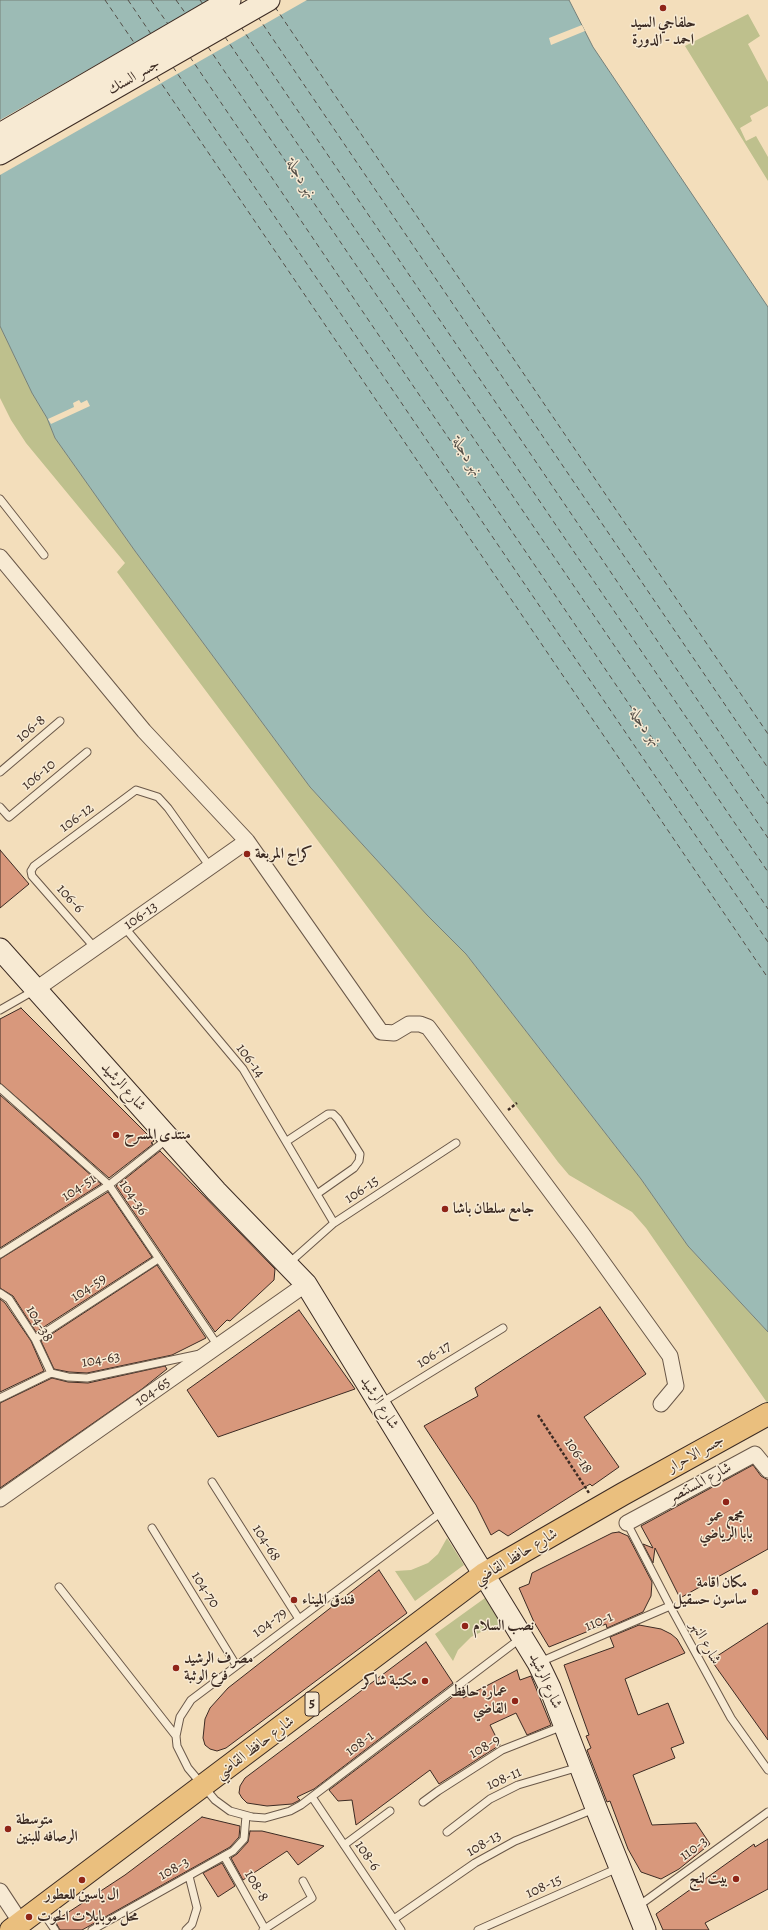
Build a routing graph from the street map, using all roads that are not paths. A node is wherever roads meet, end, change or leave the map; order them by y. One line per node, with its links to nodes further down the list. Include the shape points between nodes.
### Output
1 (230, 0): 3 (main road, جسر السنك)
2 (269, 0): 4 (main road, جسر السنك)
3 (0, 134)
4 (0, 154)
5 (0, 499): 6 (lane)
6 (44, 555)
7 (0, 557): 12 (street, via 144,731)
8 (60, 721): 10 (lane, 106-8)
9 (87, 752): 11 (lane, 106-10, via 9,817)
10 (0, 772)
11 (0, 807)
12 (247, 841): 14 (street, 106-13); 38 (street, via 382,1032 394,1033 409,1024 428,1027 583,1235 670,1356 676,1386)
13 (34, 866): 14 (lane, 106-12, via 136,790 158,797); 16 (lane, 106-6, via 32,876)
14 (210, 867): 15 (street, 106-13)
15 (125, 928): 16 (street, 106-13); 22 (lane, 106-14, via 243,1069)
16 (96, 948): 18 (street, 106-13)
17 (0, 949): 18 (main road, شارع الرشيد)
18 (35, 990): 19 (lane); 21 (main road, شارع الرشيد)
19 (0, 1010)
20 (0, 1088): 24 (lane, 104-36)
21 (168, 1138): 24 (lane, 104-51); 29 (main road, شارع الرشيد)
22 (287, 1141): 25 (lane, 106-14); 25 (lane, via 328,1114 333,1114 360,1154 354,1168)
23 (456, 1143): 26 (lane, 106-15)
24 (109, 1185): 27 (lane, 104-51); 28 (lane, 104-36)
25 (317, 1194): 26 (lane, 106-14)
26 (334, 1223): 29 (lane, 106-15)
27 (0, 1254)
28 (158, 1259): 33 (lane, 104-59); 34 (lane, 104-36)
29 (287, 1265): 30 (main road, شارع الرشيد)
30 (306, 1284): 34 (street, 104-65); 37 (main road, شارع الرشيد)
31 (0, 1292): 33 (lane, 104-38, via 9,1299)
32 (503, 1328): 37 (lane, 106-17)
33 (35, 1339): 35 (lane, 104-38)
34 (214, 1349): 35 (lane, 104-63, via 87,1378); 43 (street, 104-65)
35 (51, 1373): 36 (lane)
36 (0, 1398)
37 (379, 1404): 44 (main road, شارع الرشيد)
38 (661, 1404)
39 (768, 1414): 42 (main road, جسر الاحرار)
40 (768, 1470): 45 (street, شارع المستنصر, via 755,1454)
41 (212, 1482): 50 (lane, 104-68)
42 (623, 1494): 47 (main road, شارع حافظ القاضي / 5)
43 (0, 1499)
44 (444, 1510): 47 (main road, شارع الرشيد); 50 (lane, 104-79)
45 (627, 1523): 49 (lane, شارع النهر)
46 (152, 1528): 53 (lane, 104-70)
47 (484, 1574): 51 (main road, شارع الرشيد); 58 (main road, شارع حافظ القاضي / 5)
48 (60, 1587): 55 (lane)
49 (670, 1606): 52 (lane, 110-1); 57 (lane, شارع النهر, via 731,1718)
50 (299, 1619): 53 (lane, 104-79)
51 (523, 1637): 52 (main road, شارع الرشيد); 59 (lane, 108-1)
52 (538, 1663): 54 (main road, شارع الرشيد)
53 (236, 1665): 55 (lane, 104-79, via 191,1700 180,1717)
54 (565, 1725): 56 (main road, شارع الرشيد); 60 (lane, 108-9, via 502,1750)
55 (176, 1736): 58 (lane, 104-79, via 182,1758)
56 (580, 1767): 61 (main road, شارع الرشيد); 65 (lane, 108-11, via 518,1785 490,1798)
57 (768, 1770)
58 (203, 1787): 64 (lane, 108-1, via 222,1806); 73 (main road, شارع حافظ القاضي / 5)
59 (312, 1797): 64 (lane, 108-1, via 278,1816); 66 (lane, 108-6)
60 (423, 1802)
61 (596, 1808): 68 (main road, شارع الرشيد); 74 (lane, 108-13, via 515,1842 475,1863)
62 (390, 1811): 66 (lane)
63 (768, 1812): 72 (lane, 110-3)
64 (246, 1816): 67 (lane, 108-3, via 244,1839 233,1851)
65 (447, 1832)
66 (344, 1844): 74 (lane, 108-6)
67 (224, 1856): 69 (lane, 108-3); 76 (lane, 108-8)
68 (620, 1867): 72 (main road, شارع الرشيد); 81 (lane, 108-15)
69 (189, 1876): 78 (lane, 108-3); 79 (lane, via 197,1908 192,1924)
70 (303, 1881): 76 (lane, via 312,1898)
71 (0, 1891): 75 (street)
72 (636, 1908): 82 (main road, شارع الرشيد)
73 (41, 1909): 75 (main road, شارع حافظ القاضي / 5); 77 (lane)
74 (394, 1919): 80 (lane, 108-6)
75 (16, 1926)
76 (264, 1929)
77 (55, 1930)
78 (92, 1930)
79 (186, 1930)
80 (401, 1930)
81 (478, 1930)
82 (645, 1930)

